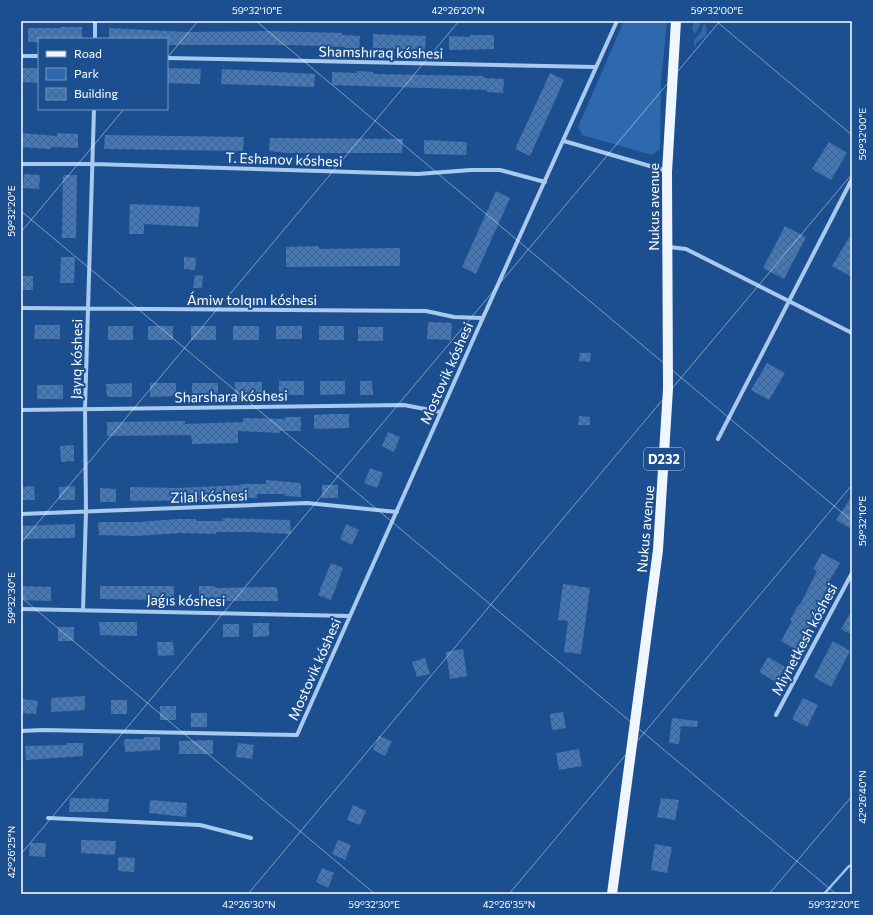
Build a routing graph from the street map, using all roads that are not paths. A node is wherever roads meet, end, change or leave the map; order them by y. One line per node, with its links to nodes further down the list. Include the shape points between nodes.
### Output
1 (95, 21): 4 (street)
2 (617, 21): 8 (street, Mostovik kóshesi)
3 (676, 21): 13 (main road, Nukus avenue / D232)
4 (95, 38)
5 (21, 56): 6 (street)
6 (38, 56)
7 (168, 58): 8 (street, Shamshıraq kóshesi)
8 (595, 67): 10 (street, Mostovik kóshesi)
9 (94, 110): 12 (street, Jayıq kóshesi)
10 (564, 141): 13 (street); 15 (street, Mostovik kóshesi)
11 (21, 164): 12 (street, T. Eshanov kóshesi)
12 (92, 164): 15 (street, T. Eshanov kóshesi, via 418,174 500,170); 19 (street, Jayıq kóshesi)
13 (667, 172): 16 (main road, Nukus avenue / D232)
14 (852, 179): 17 (street)
15 (545, 182): 20 (street, Mostovik kóshesi)
16 (667, 246): 17 (street, via 686,249); 37 (main road, Nukus avenue / D232, via 668,389 658,550)
17 (790, 302): 21 (street); 25 (street)
18 (21, 308): 19 (street, Ámiw tolqını kóshesi)
19 (88, 309): 20 (street, Ámiw tolqını kóshesi, via 426,311 454,317); 22 (street, Jayıq kóshesi)
20 (482, 318): 24 (street, Mostovik kóshesi)
21 (852, 333)
22 (85, 409): 23 (street, Sharshara kóshesi); 24 (street, Sharshara kóshesi, via 404,406); 26 (street, Jayıq kóshesi)
23 (21, 410)
24 (441, 412): 27 (street, Mostovik kóshesi)
25 (718, 439)
26 (86, 512): 27 (street, Zilal kóshesi, via 307,503); 28 (street, Zilal kóshesi); 31 (street, Jayıq kóshesi)
27 (397, 512): 32 (street, Mostovik kóshesi)
28 (21, 514)
29 (852, 573): 33 (street, Miynetkesh kóshesi)
30 (21, 609): 31 (street, Jaǵıs kóshesi)
31 (82, 610): 32 (street, Jaǵıs kóshesi)
32 (350, 616): 34 (street, Mostovik kóshesi, via 297,735)
33 (776, 715)
34 (21, 731)
35 (48, 818): 36 (street, via 200,825)
36 (251, 838)
37 (612, 894)

